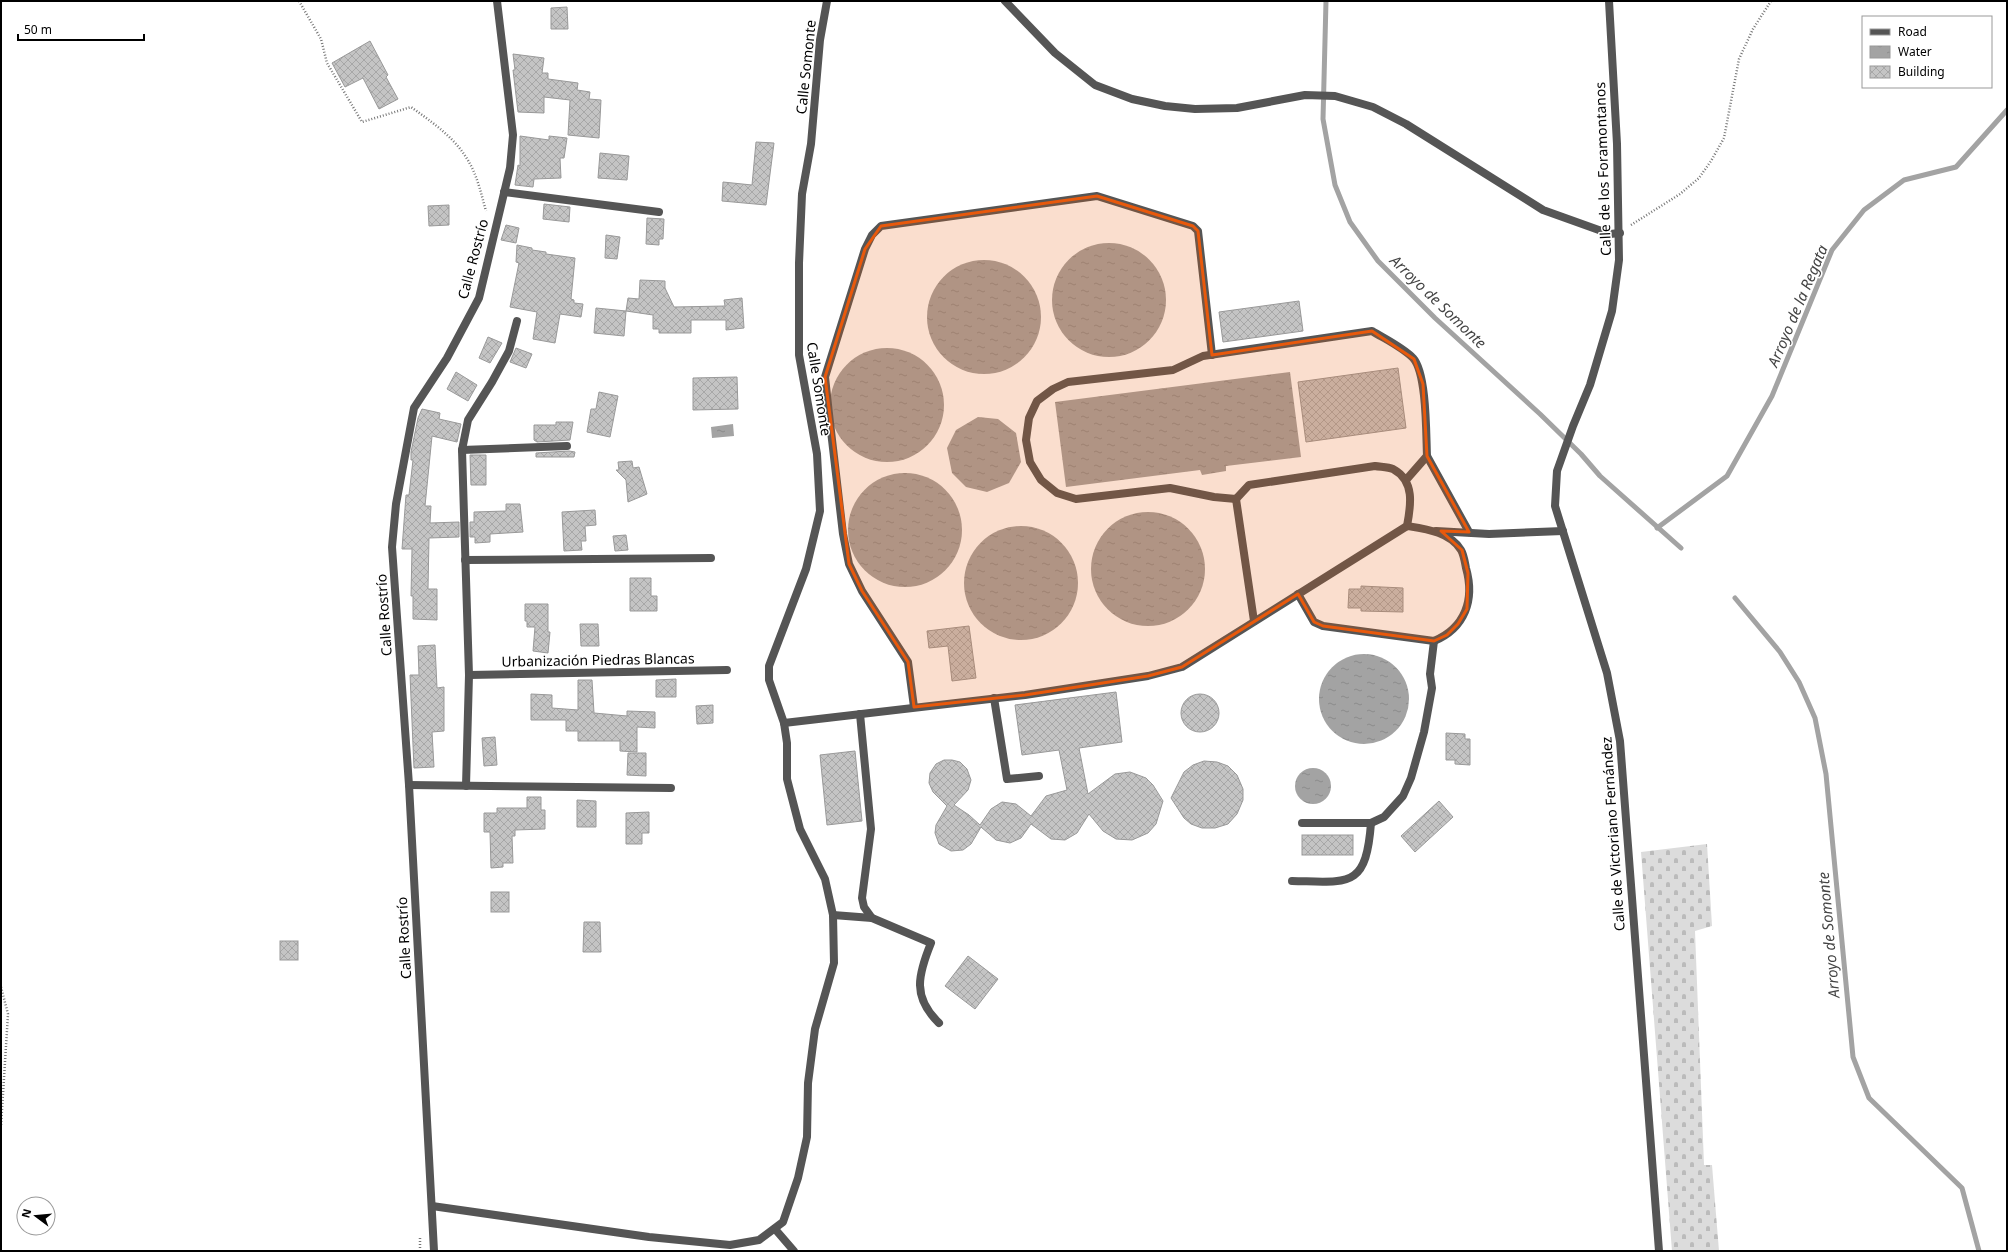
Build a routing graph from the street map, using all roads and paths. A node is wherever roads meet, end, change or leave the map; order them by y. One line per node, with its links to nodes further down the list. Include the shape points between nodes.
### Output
1 (299, 1): 9 (path, via 320,39 328,63 362,122 411,107 440,128 460,147 473,170)
2 (497, 1): 7 (street, Calle Rostrío, via 513,135 510,168)
3 (827, 1): 33 (street, Calle Somonte, via 820,40 811,144 802,194 799,263 799,354 816,454 820,511 806,568 769,666 769,680)
4 (1005, 1): 10 (street, via 1055,53 1095,85 1132,99 1194,109 1237,108 1305,95 1335,96 1373,107 1406,124 1543,210 1610,234)
5 (1609, 1): 10 (street, Calle de los Foramontanos)
6 (1771, 1): 10 (path, via 1753,29 1739,59 1724,138 1711,162 1680,194)
7 (504, 192): 8 (street); 35 (street, Calle Rostrío, via 479,298 447,358 414,408 396,504 392,547)
8 (659, 212)
9 (487, 213)
10 (1620, 233): 13 (street, Calle de los Foramontanos, via 1612,311 1590,385)
11 (517, 321): 15 (street, via 509,351 468,420)
12 (1212, 355): 16 (street, via 1372,331 1414,359 1423,384); 18 (street, via 1203,356 1174,370 1068,382 1037,401 1029,418 1026,440 1030,462 1041,480 1057,494 1076,499 1170,488 1214,497); 31 (street, via 1198,231 1192,226 1097,196 881,226 872,235 865,249 825,377 843,534 849,564 862,591 908,662)
13 (1573, 426): 21 (street, Calle de Victoriano Fernández, via 1557,471 1555,506)
14 (567, 446): 15 (street)
15 (462, 450): 24 (street)
16 (1427, 456): 17 (street); 22 (street)
17 (1406, 480): 18 (street, via 1393,469 1375,466 1250,485); 19 (street, via 1411,492)
18 (1236, 498): 26 (street)
19 (1407, 526): 20 (street); 25 (street)
20 (1435, 531): 22 (street); 27 (street, via 1462,550 1468,573 1469,591 1467,609 1458,624 1447,635)
21 (1562, 531): 22 (street, via 1489,534); 50 (street, Calle de Victoriano Fernández, via 1607,673 1620,741)
22 (1470, 532)
23 (711, 558): 24 (street)
24 (465, 560): 29 (street)
25 (1298, 594): 26 (street); 27 (street, via 1314,622 1323,626)
26 (1254, 621): 30 (street, via 1182,666 1148,676)
27 (1434, 641): 39 (street, via 1430,674 1432,688 1424,732 1411,778 1392,809 1384,817)
28 (727, 670): 29 (street, Urbanización Piedras Blancas)
29 (468, 675): 36 (street)
30 (994, 698): 31 (street); 34 (street, via 1007,779)
31 (914, 707): 32 (street)
32 (860, 714): 33 (street); 42 (street, via 872,829 862,898 864,907)
33 (784, 723): 41 (street, Calle Somonte, via 787,779 800,829 825,879)
34 (1039, 776)
35 (409, 785): 36 (street); 46 (street, Calle Rostrío)
36 (466, 786): 37 (street)
37 (671, 788)
38 (1302, 823): 39 (street)
39 (1371, 823): 40 (street, via 1368,853 1360,872 1351,878 1336,881)
40 (1292, 881)
41 (833, 915): 42 (street); 47 (street, Calle Somonte, via 834,963 815,1028 808,1083 807,1137 798,1178 783,1222)
42 (872, 918): 44 (street, via 931,943 922,965 919,984 923,1001)
43 (1, 987): 45 (path, via 8,1014)
44 (939, 1023)
45 (1, 1126)
46 (432, 1206): 47 (street, via 649,1237 730,1245 759,1240); 48 (street, Calle Rostrío)
47 (775, 1229): 49 (street)
48 (434, 1251)
49 (794, 1251)
50 (1659, 1251)

